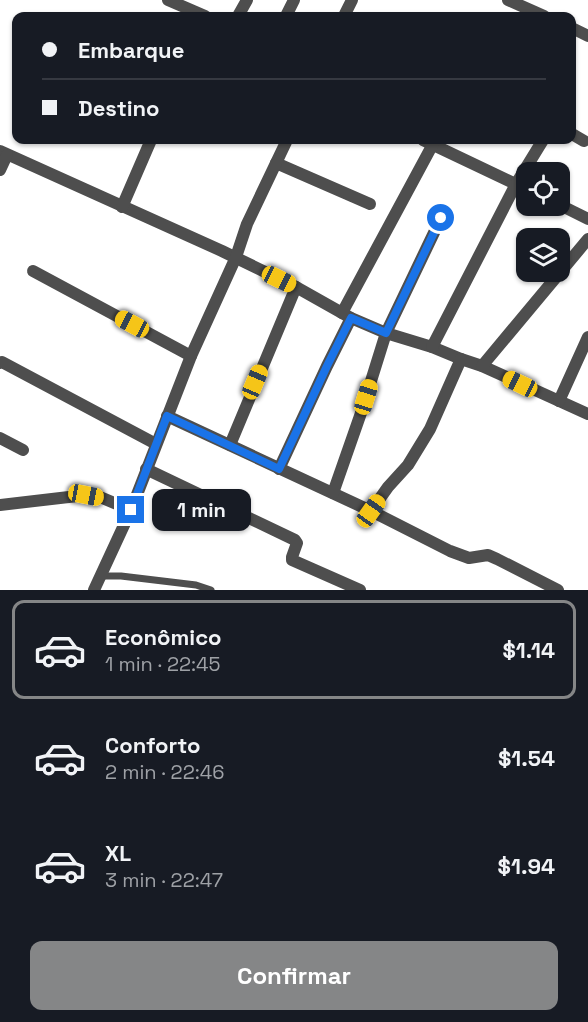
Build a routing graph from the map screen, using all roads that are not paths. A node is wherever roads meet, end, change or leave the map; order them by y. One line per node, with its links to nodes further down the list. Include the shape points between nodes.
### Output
1 (168, 0): 3 (street)
2 (508, 0): 4 (street)
3 (200, 9)
4 (535, 12)
5 (576, 136): 6 (street)
6 (584, 141)
7 (149, 144): 19 (street)
8 (285, 144): 13 (street)
9 (427, 144): 27 (street)
10 (432, 144): 16 (street)
11 (541, 144): 14 (street)
12 (4, 153): 15 (street); 19 (street)
13 (276, 162): 18 (street); 24 (street)
14 (533, 162)
15 (0, 170)
16 (516, 185)
17 (516, 196): 30 (street)
18 (370, 204)
19 (122, 207): 24 (street)
20 (570, 210): 22 (street)
21 (441, 218): 28 (street)
22 (588, 219)
23 (588, 239): 34 (street)
24 (236, 257): 26 (street); 31 (street)
25 (33, 271): 31 (street)
26 (296, 287): 27 (street); 40 (street)
27 (347, 315): 28 (street); 43 (street)
28 (386, 333): 30 (street); 44 (street)
29 (588, 337): 35 (street)
30 (432, 347): 32 (street)
31 (191, 356): 37 (street)
32 (461, 359): 34 (street); 47 (street, via 430,429 408,465)
33 (0, 363): 39 (street)
34 (482, 366): 35 (street)
35 (559, 401): 36 (street)
36 (588, 414)
37 (167, 416): 39 (street); 40 (street)
38 (0, 438): 41 (street)
39 (156, 444): 42 (street)
40 (230, 445): 43 (street)
41 (23, 450)
42 (146, 469): 46 (street); 51 (street, via 295,540 292,560)
43 (279, 469): 44 (street)
44 (333, 493): 47 (street)
45 (0, 505): 46 (street, via 86,495)
46 (131, 510): 48 (street)
47 (371, 511): 52 (street, via 450,551 468,558 488,555)
48 (100, 576): 49 (street); 50 (lane, via 196,585)
49 (94, 590)
50 (211, 590)
51 (360, 590)
52 (558, 590)

